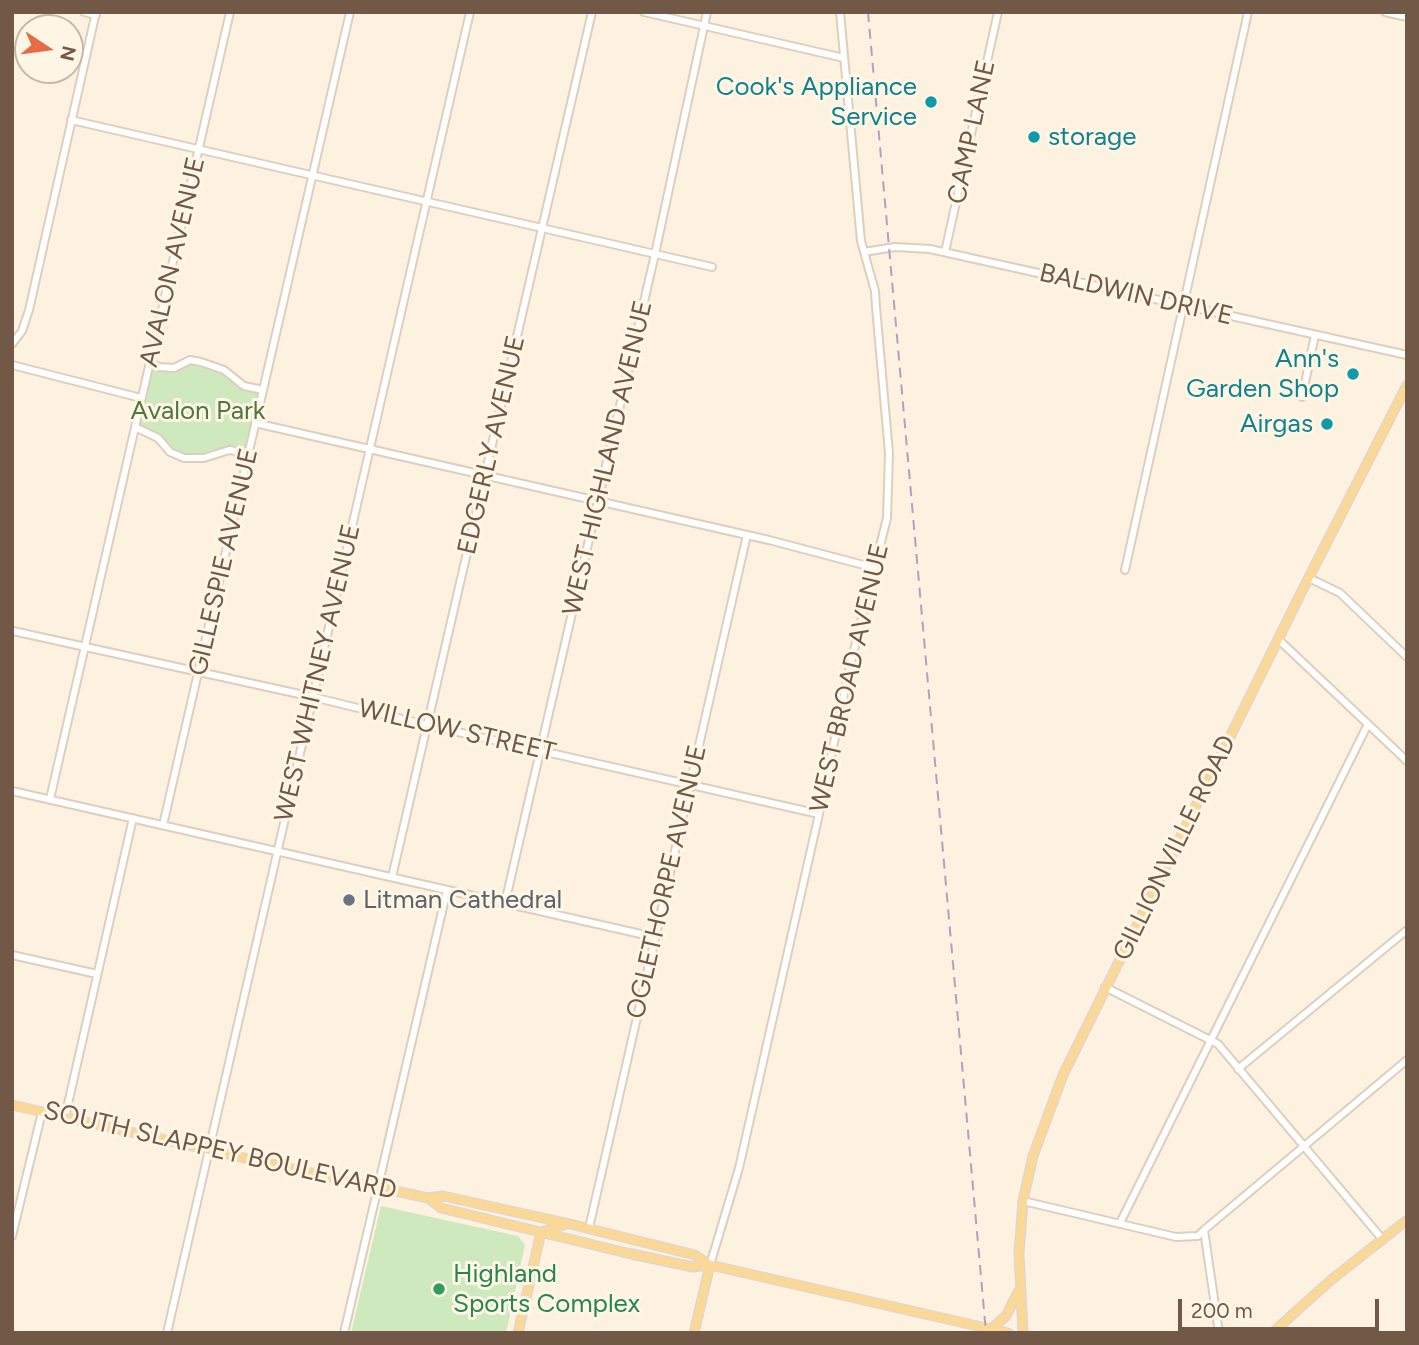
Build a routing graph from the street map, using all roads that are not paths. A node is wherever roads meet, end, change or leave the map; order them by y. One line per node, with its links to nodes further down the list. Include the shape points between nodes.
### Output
1 (84, 12): 12 (street)
2 (230, 12): 17 (street, AVALON AVENUE)
3 (350, 12): 18 (street, GILLESPIE AVENUE)
4 (470, 12): 19 (street, WEST WHITNEY AVENUE)
5 (592, 12): 20 (street, EDGERLY AVENUE)
6 (644, 12): 14 (street)
7 (707, 12): 14 (street, WEST HIGHLAND AVENUE)
8 (840, 12): 15 (street, WEST BROAD AVENUE)
9 (998, 12): 22 (street, CAMP LANE)
10 (1248, 12): 25 (street)
11 (1385, 12): 13 (street)
12 (96, 14): 16 (street)
13 (1405, 15)
14 (704, 26): 15 (street); 23 (street, WEST HIGHLAND AVENUE)
15 (844, 58): 21 (street, WEST BROAD AVENUE)
16 (71, 120): 17 (street); 27 (street, via 29,310)
17 (199, 150): 18 (street); 29 (street, AVALON AVENUE)
18 (311, 175): 19 (street); 32 (street, GILLESPIE AVENUE)
19 (426, 202): 20 (street); 37 (street, WEST WHITNEY AVENUE)
20 (542, 228): 23 (street); 39 (street, EDGERLY AVENUE)
21 (864, 252): 22 (street, BALDWIN DRIVE, via 905,247); 42 (street, WEST BROAD AVENUE, via 875,292 889,453 887,518)
22 (945, 252): 25 (street, BALDWIN DRIVE)
23 (655, 254): 24 (street); 40 (street, WEST HIGHLAND AVENUE)
24 (712, 267)
25 (1183, 306): 26 (street, BALDWIN DRIVE); 43 (street)
26 (1315, 335): 28 (street, BALDWIN DRIVE); 33 (street)
27 (12, 344)
28 (1407, 355)
29 (149, 363): 32 (street, via 174,368 190,360 201,362 224,370 244,386); 34 (street, AVALON AVENUE)
30 (12, 365): 34 (street)
31 (1407, 384): 44 (main road, GILLIONVILLE ROAD)
32 (263, 390): 35 (street, GILLESPIE AVENUE)
33 (1301, 397)
34 (141, 398): 36 (street, AVALON AVENUE)
35 (255, 423): 37 (street); 38 (street, GILLESPIE AVENUE)
36 (135, 427): 38 (street, via 159,438 170,452 184,458 204,458 229,450); 47 (street, AVALON AVENUE)
37 (370, 449): 39 (street); 50 (street, WEST WHITNEY AVENUE)
38 (249, 453): 49 (street, GILLESPIE AVENUE)
39 (485, 476): 40 (street); 51 (street, EDGERLY AVENUE)
40 (598, 502): 41 (street); 53 (street, WEST HIGHLAND AVENUE)
41 (747, 535): 42 (street); 55 (street, OGLETHORPE AVENUE)
42 (874, 568): 58 (street, WEST BROAD AVENUE)
43 (1125, 570)
44 (1309, 578): 46 (main road, GILLIONVILLE ROAD); 48 (street, via 1339,593)
45 (13, 631): 47 (street, WILLOW STREET)
46 (1278, 639): 52 (street); 69 (main road, GILLIONVILLE ROAD)
47 (84, 647): 49 (street, WILLOW STREET); 57 (street, AVALON AVENUE)
48 (1407, 657)
49 (198, 673): 50 (street, WILLOW STREET); 60 (street, GILLESPIE AVENUE)
50 (313, 697): 51 (street, WILLOW STREET); 61 (street, WEST WHITNEY AVENUE)
51 (427, 725): 53 (street, WILLOW STREET); 62 (street, EDGERLY AVENUE)
52 (1367, 726): 54 (street); 70 (street)
53 (541, 751): 55 (street, WILLOW STREET); 64 (street, WEST HIGHLAND AVENUE)
54 (1407, 761)
55 (689, 784): 58 (street, WILLOW STREET); 66 (street, OGLETHORPE AVENUE)
56 (12, 791): 57 (street)
57 (50, 799): 59 (street)
58 (819, 814): 90 (street, WEST BROAD AVENUE, via 739,1168)
59 (133, 818): 60 (street); 68 (street)
60 (163, 825): 61 (street)
61 (277, 851): 62 (street); 77 (street, WEST WHITNEY AVENUE)
62 (392, 877): 63 (street)
63 (447, 890): 64 (street); 78 (street)
64 (505, 903): 66 (street)
65 (1407, 930): 72 (street)
66 (654, 937): 85 (street, OGLETHORPE AVENUE)
67 (12, 955): 68 (street)
68 (97, 974): 75 (street)
69 (1105, 987): 70 (street); 80 (main road, GILLIONVILLE ROAD, via 1045,1120)
70 (1211, 1039): 72 (street); 83 (street)
71 (1407, 1060): 76 (street)
72 (1238, 1069): 76 (street)
73 (12, 1105): 74 (main road, SOUTH SLAPPEY BOULEVARD)
74 (42, 1112): 75 (main road, SOUTH SLAPPEY BOULEVARD); 88 (street)
75 (65, 1117): 77 (main road, SOUTH SLAPPEY BOULEVARD)
76 (1302, 1146): 86 (street); 89 (street)
77 (208, 1150): 78 (main road, SOUTH SLAPPEY BOULEVARD); 95 (street, WEST WHITNEY AVENUE)
78 (377, 1187): 79 (main road, SOUTH SLAPPEY BOULEVARD); 96 (street)
79 (428, 1198): 81 (main road, SOUTH SLAPPEY BOULEVARD, via 443,1196); 87 (main road, SOUTH SLAPPEY BOULEVARD, via 441,1208)
80 (1023, 1202): 83 (street); 91 (main road, GILLIONVILLE ROAD)
81 (522, 1213): 84 (main road, SOUTH SLAPPEY BOULEVARD); 87 (main road)
82 (1407, 1220): 89 (main road)
83 (1120, 1223): 86 (street, via 1189,1238)
84 (570, 1224): 85 (main road, SOUTH SLAPPEY BOULEVARD); 87 (main road)
85 (589, 1228): 90 (main road, SOUTH SLAPPEY BOULEVARD, via 695,1255)
86 (1204, 1230): 94 (street)
87 (541, 1232): 90 (main road, SOUTH SLAPPEY BOULEVARD, via 693,1267); 97 (main road)
88 (12, 1237)
89 (1382, 1240): 101 (main road)
90 (710, 1265): 92 (main road); 98 (main road, WEST BROAD AVENUE)
91 (1020, 1289): 93 (main road, via 1006,1316); 100 (main road, GILLIONVILLE ROAD)
92 (972, 1329): 93 (main road)
93 (991, 1329): 99 (main road)
94 (1218, 1332)
95 (167, 1333)
96 (344, 1333)
97 (518, 1333)
98 (694, 1333)
99 (1008, 1333)
100 (1023, 1333)
101 (1272, 1333)

